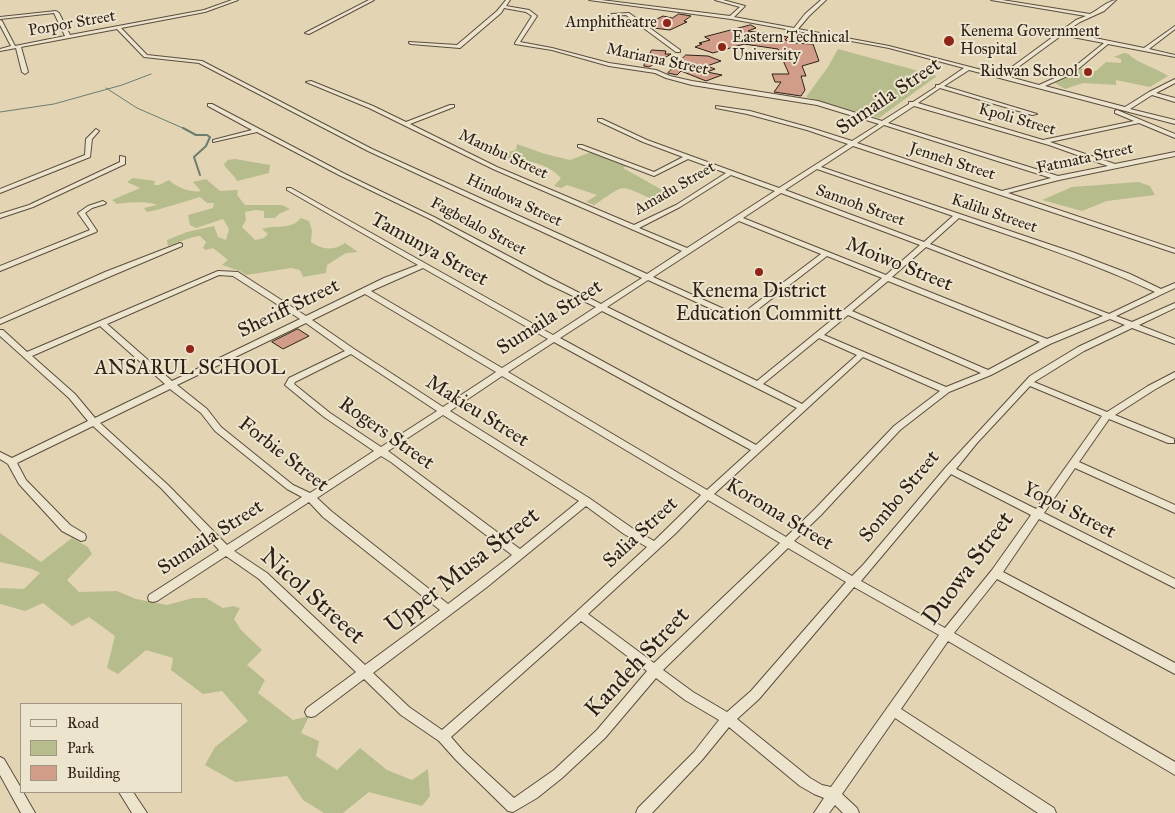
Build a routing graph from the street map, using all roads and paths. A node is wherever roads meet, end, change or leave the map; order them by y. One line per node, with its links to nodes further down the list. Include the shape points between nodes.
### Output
1 (236, 0): 16 (street, Porpor Street, via 205,11)
2 (372, 0): 18 (street)
3 (508, 0): 10 (street)
4 (591, 0): 13 (street)
5 (717, 0): 13 (street, via 743,6)
6 (824, 0): 17 (street)
7 (993, 0): 9 (street)
8 (1114, 0): 12 (street)
9 (1000, 1): 12 (street, via 1046,5)
10 (504, 7): 22 (street, via 458,47); 48 (street, Mariama Street, via 527,11 535,16 517,43 656,72 679,81 805,100)
11 (612, 15): 26 (street, via 627,14)
12 (1090, 15): 19 (street)
13 (731, 18): 17 (street)
14 (0, 19): 20 (street, via 54,12); 23 (street)
15 (1175, 27): 24 (street)
16 (119, 29): 20 (street, Porpor Street); 80 (street, Hindowa Street, via 146,56 200,62 370,150)
17 (796, 29): 28 (street, via 889,47)
18 (307, 33)
19 (1062, 33): 21 (street); 30 (street)
20 (68, 37): 23 (street, Porpor Street)
21 (1108, 42): 24 (street); 34 (street, via 1070,73)
22 (412, 43)
23 (16, 46): 25 (street, Porpor Street); 29 (street)
24 (1146, 49): 27 (street)
25 (0, 50)
26 (678, 51)
27 (1175, 56)
28 (968, 68): 30 (street); 33 (street, Sumaila Street)
29 (24, 72)
30 (1001, 77): 34 (street)
31 (1175, 81): 35 (street)
32 (309, 82): 49 (street, Mambu Street)
33 (938, 86): 37 (street, Sumaila Street); 43 (street)
34 (1039, 87): 38 (street)
35 (1151, 92): 36 (street); 42 (street)
36 (1175, 100)
37 (910, 103): 48 (street, Sumaila Street); 54 (street, Kpoli Street)
38 (1104, 104): 42 (street); 46 (street)
39 (210, 105): 50 (street, Fagbelalo Street)
40 (452, 106): 49 (street)
41 (718, 107): 55 (street, Jenneh Street, via 774,119)
42 (1126, 110): 44 (street)
43 (1034, 114)
44 (1142, 114): 46 (street); 47 (street)
45 (600, 120): 59 (street, Sannoh Street, via 626,134)
46 (1137, 120): 52 (street); 54 (street)
47 (1175, 122)
48 (884, 123): 55 (street, Sumaila Street); 63 (street, Mariama Street)
49 (405, 124): 72 (street, Mambu Street, via 495,168)
50 (258, 130): 53 (street); 86 (street, Fagbelalo Street)
51 (96, 131): 65 (street, via 89,139 88,156)
52 (1175, 136)
53 (215, 141)
54 (1042, 142): 60 (street, Kpoli Street)
55 (853, 144): 61 (street, Sumaila Street); 67 (street, Jenneh Street)
56 (580, 146): 59 (street, via 654,174)
57 (1175, 154): 60 (street, Fatmata Street)
58 (122, 157): 69 (street, via 121,164 32,206)
59 (687, 157): 62 (street, Sannoh Street)
60 (1114, 166): 63 (street, Fatmata Street)
61 (816, 167): 66 (street, Sumaila Street); 70 (street, Kalilu Streeet)
62 (730, 173): 66 (street, Sannoh Street); 72 (street, Amadu Street, via 678,206)
63 (1058, 178): 67 (street, Fatmata Street)
64 (289, 189): 78 (street, Tamunya Street)
65 (0, 190)
66 (780, 191): 71 (street, Sumaila Street); 73 (street, Sannoh Street)
67 (1002, 193): 76 (street, Jenneh Street)
68 (103, 203): 79 (street, via 81,213 94,231)
69 (0, 216)
70 (958, 216): 73 (street); 84 (street, Kalilu Streeet, via 1099,266)
71 (738, 218): 75 (street, Sumaila Street); 77 (street, Moiwo Street)
72 (634, 228): 75 (street, Mambu Street)
73 (924, 244): 81 (street); 88 (street, Sannoh Street)
74 (180, 245): 90 (street)
75 (687, 251): 80 (street, Sumaila Street)
76 (1175, 251)
77 (827, 253): 80 (street, Hindowa Street, via 781,290 740,316); 81 (street, Moiwo Street)
78 (423, 265): 83 (street, Sheriff Street); 95 (street, Tamunya Street)
79 (0, 269)
80 (646, 277): 86 (street, Sumaila Street)
81 (887, 277): 87 (street); 96 (street, Moiwo Street)
82 (1175, 285): 84 (street, Kandeh Street)
83 (366, 291): 89 (street, Sheriff Street); 101 (street, Koroma Street)
84 (1161, 292): 88 (street, Kandeh Street)
85 (1175, 305): 92 (street, Sombo Street)
86 (601, 306): 95 (street, Sumaila Street); 105 (street, Fagbelalo Street)
87 (847, 312): 94 (street); 102 (street)
88 (1111, 317): 92 (street, Sannoh Street); 96 (street, Kandeh Street)
89 (307, 320): 91 (street, Makieu Street, via 235,274 223,272); 98 (street, Makieu Street); 106 (street, Sheriff Street)
90 (0, 322)
91 (101, 323): 100 (street, Makieu Street); 106 (street, Forbie Street)
92 (1132, 325): 97 (street); 104 (street, Sombo Street, via 1061,359)
93 (0, 332): 100 (street, Nicol Streeet)
94 (818, 335): 99 (street); 105 (street)
95 (553, 338): 101 (street, Sumaila Street); 113 (street, Tamunya Street)
96 (1047, 342): 102 (street, Kandeh Street)
97 (1175, 342)
98 (351, 351): 109 (street, Makieu Street); 114 (street, Rogers Street, via 292,380 289,385)
99 (862, 354): 107 (street); 108 (street, Salia Street)
100 (27, 355): 111 (street, Nicol Streeet, via 72,396)
101 (502, 371): 109 (street, Sumaila Street); 119 (street, Koroma Street)
102 (988, 373): 107 (street, Kandeh Street)
103 (1175, 375): 110 (street, Duowa Street)
104 (1029, 383): 110 (street); 118 (street, Sombo Street)
105 (757, 384): 108 (street, Fagbelalo Street)
106 (172, 386): 111 (street, Sheriff Street); 120 (street, Forbie Street, via 204,412 218,429 290,487)
107 (946, 390): 125 (street, Kandeh Street, via 897,428)
108 (804, 408): 113 (street, Salia Street)
109 (442, 410): 114 (street, Sumaila Street); 121 (street, Makieu Street)
110 (1107, 416): 112 (street); 117 (street, Duowa Street)
111 (94, 422): 116 (street, Sheriff Street); 127 (street, Nicol Streeet)
112 (1171, 442)
113 (758, 450): 119 (street, Salia Street)
114 (381, 451): 120 (street, Sumaila Street); 128 (street, Rogers Street)
115 (0, 455): 116 (street)
116 (12, 462): 124 (street, via 22,482 66,528)
117 (1074, 464): 122 (street); 123 (street, Duowa Street)
118 (949, 469): 123 (street, Yopoi Street); 130 (street, Sombo Street)
119 (708, 494): 125 (street, Koroma Street); 126 (street, Salia Street)
120 (310, 497): 127 (street, Sumaila Street); 133 (street, Forbie Street, via 353,536)
121 (586, 501): 126 (street, Makieu Street); 128 (street, Upper Musa Street)
122 (1175, 510)
123 (1036, 515): 129 (street, Duowa Street); 131 (street, Yopoi Street)
124 (81, 538)
125 (787, 541): 130 (street, Koroma Street); 136 (street, Kandeh Street)
126 (655, 546): 134 (street, Salia Street)
127 (226, 550): 132 (street, Sumaila Street); 138 (street, Nicol Streeet, via 263,576)
128 (519, 554): 133 (street, Upper Musa Street)
129 (996, 573): 135 (street, Duowa Street); 137 (street)
130 (854, 582): 135 (street, Koroma Street); 141 (street, Sombo Street, via 755,695)
131 (1175, 584)
132 (153, 598)
133 (447, 610): 138 (street, Upper Musa Street)
134 (581, 615): 136 (street); 142 (street, Salia Street)
135 (946, 634): 139 (street, Duowa Street); 144 (street, Koroma Street)
136 (655, 670): 141 (street, via 689,696); 147 (street, Kandeh Street, via 601,734 558,774)
137 (1175, 670)
138 (365, 673): 140 (street); 142 (street, Nicol Streeet, via 405,711)
139 (893, 710): 146 (street, Duowa Street); 153 (street)
140 (311, 712)
141 (728, 719): 146 (street, via 805,782); 150 (street, Sombo Street, via 698,756)
142 (443, 737): 147 (street, Nicol Streeet)
143 (0, 763): 148 (street)
144 (1175, 769)
145 (126, 793): 149 (street)
146 (833, 794): 151 (street, Duowa Street); 152 (street)
147 (513, 806)
148 (28, 813)
149 (140, 813)
150 (643, 813)
151 (820, 813)
152 (852, 813)
153 (1049, 813)

